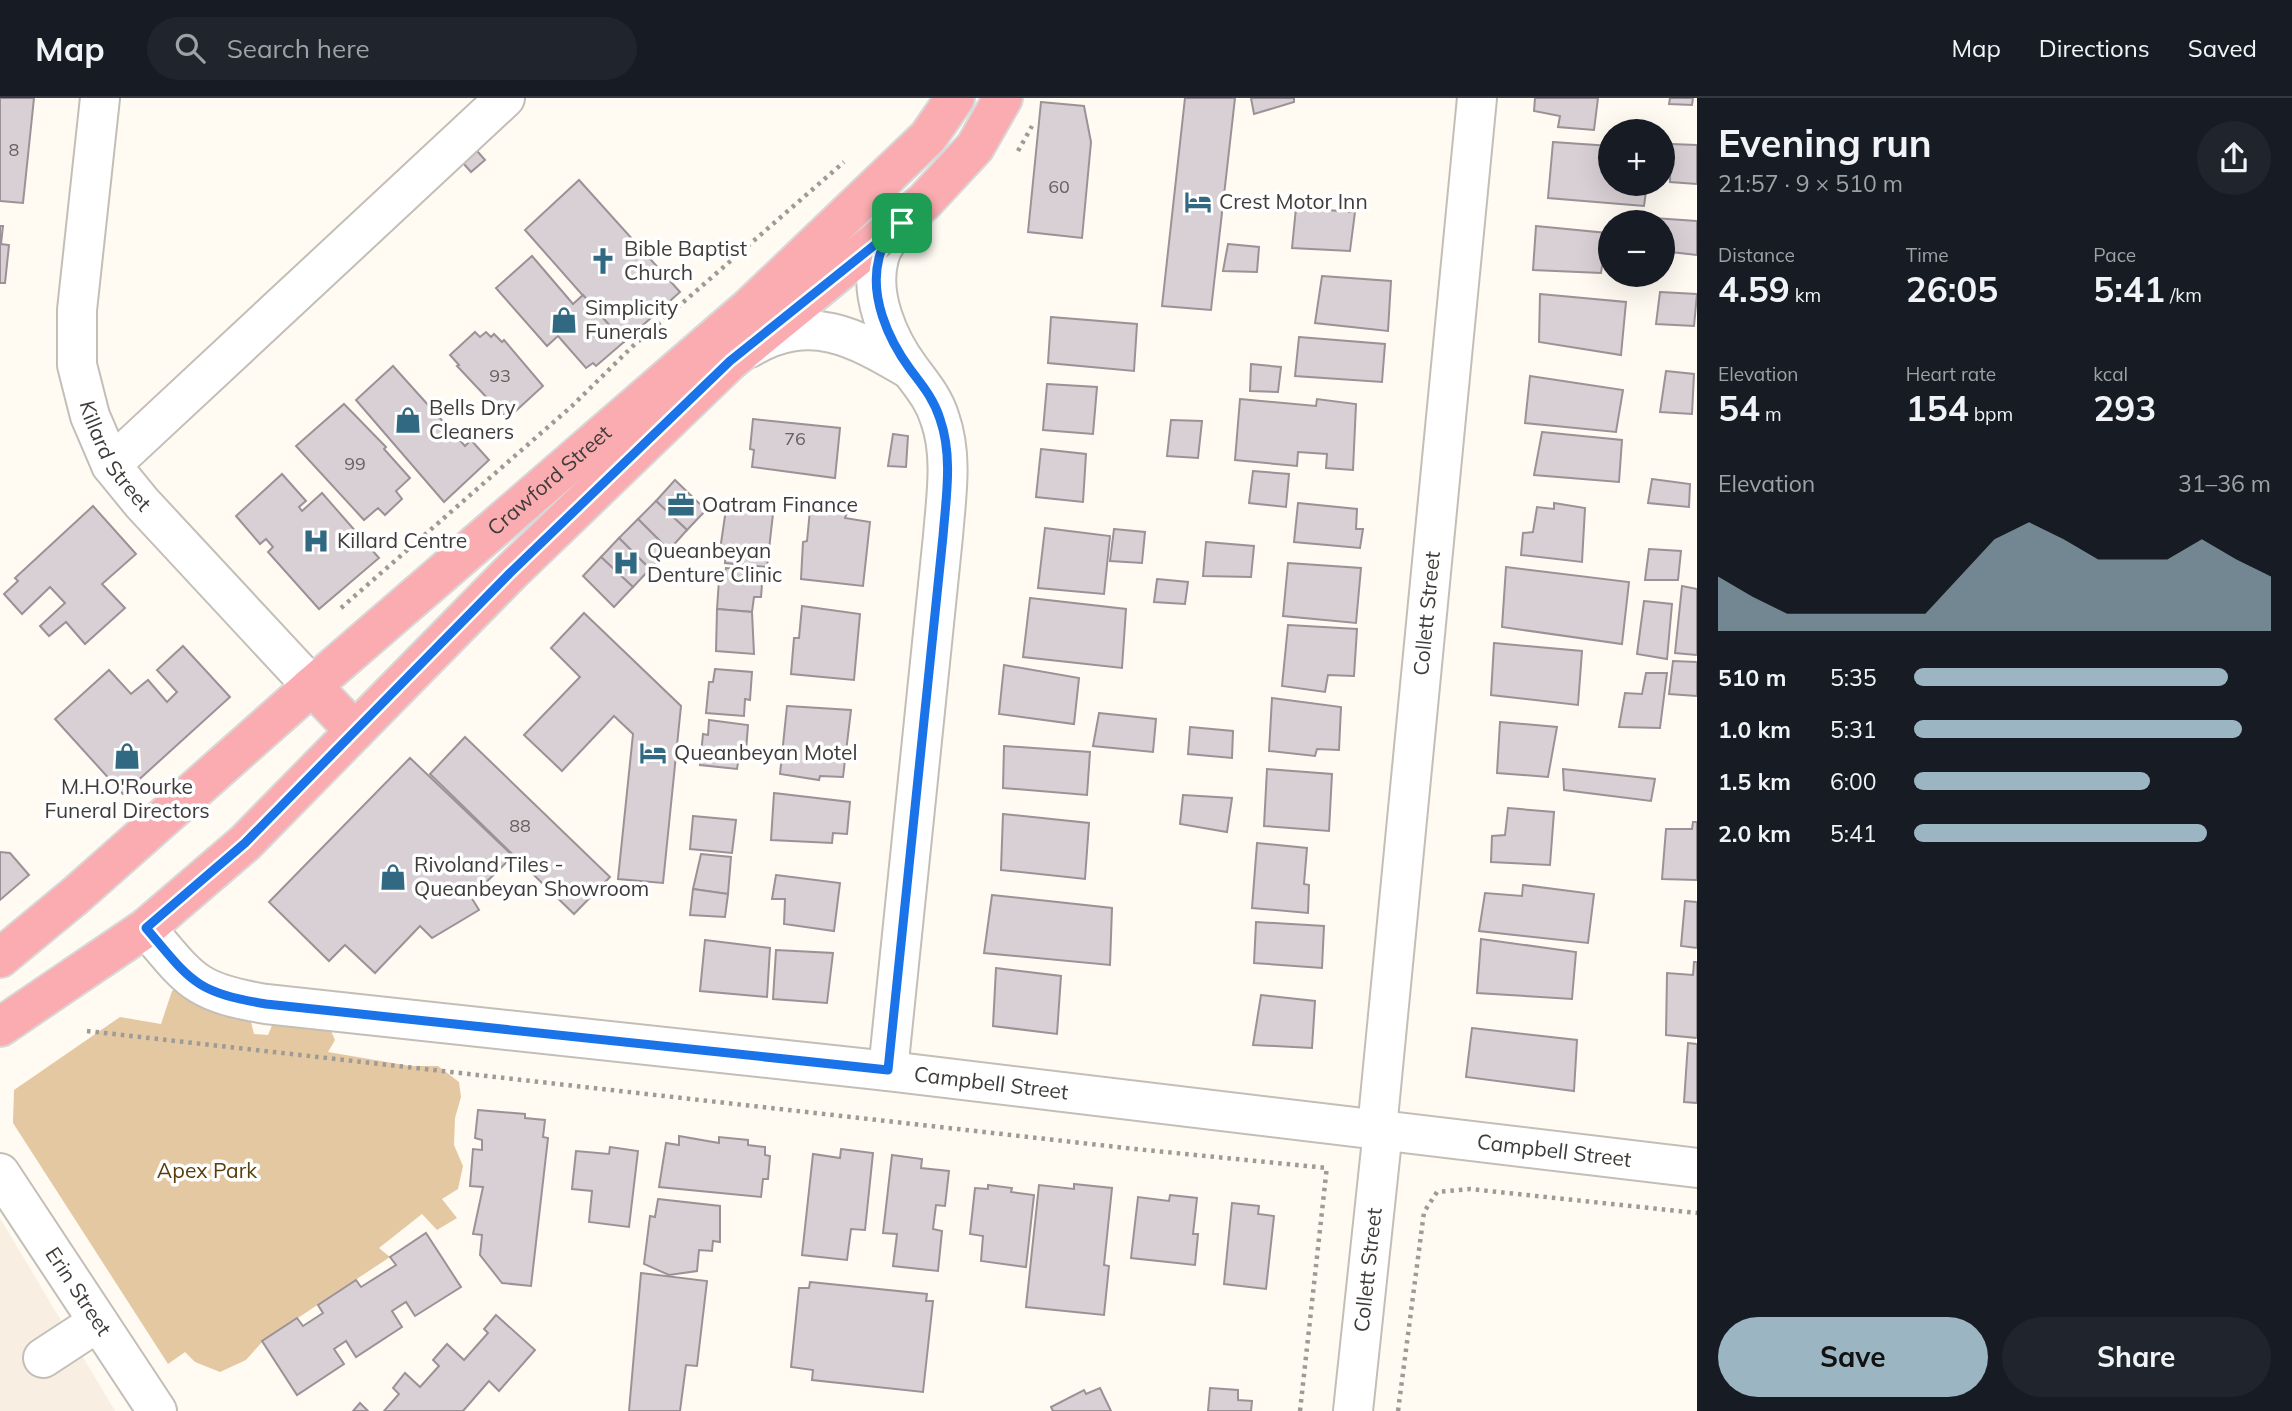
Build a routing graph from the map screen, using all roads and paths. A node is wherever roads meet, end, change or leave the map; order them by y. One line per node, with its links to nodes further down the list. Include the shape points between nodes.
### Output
1 (100, 98): 10 (street, Killard Street, via 77,310 77,365 90,416)
2 (505, 98): 10 (street)
3 (955, 98): 12 (main road, Crawford Street, via 928,137 750,307)
4 (1003, 98): 7 (main road, Crawford Street, via 969,155)
5 (1477, 98): 20 (street, Collett Street)
6 (845, 161): 11 (path, Crawford Street)
7 (902, 223): 8 (main road, Crawford Street); 9 (street, via 881,251 877,284 882,315)
8 (730, 361): 9 (street, via 773,336 816,330 859,340); 13 (main road, Crawford Street, via 510,573)
9 (909, 369): 18 (street, via 927,388 940,419 947,451 946,488)
10 (111, 465): 12 (street, Killard Street)
11 (337, 612)
12 (312, 686): 13 (main road, Killard Street); 15 (main road, Crawford Street)
13 (355, 731): 14 (main road, Crawford Street, via 245,843)
14 (146, 928): 16 (main road, Crawford Street); 18 (street, Campbell Street, via 183,974 227,997)
15 (0, 958)
16 (0, 1027)
17 (87, 1031): 21 (path)
18 (888, 1070): 19 (street, Campbell Street)
19 (1332, 1124): 20 (street, Campbell Street); 21 (path)
20 (1380, 1129): 22 (street, Campbell Street); 29 (street, Collett Street)
21 (1326, 1168): 28 (path)
22 (1697, 1168)
23 (0, 1173): 25 (street, Erin Street)
24 (1697, 1213): 30 (path, via 1470,1189 1437,1192 1424,1212)
25 (98, 1322): 26 (street); 27 (street, Erin Street)
26 (43, 1358)
27 (157, 1411)
28 (1300, 1411)
29 (1353, 1411)
30 (1398, 1411)

